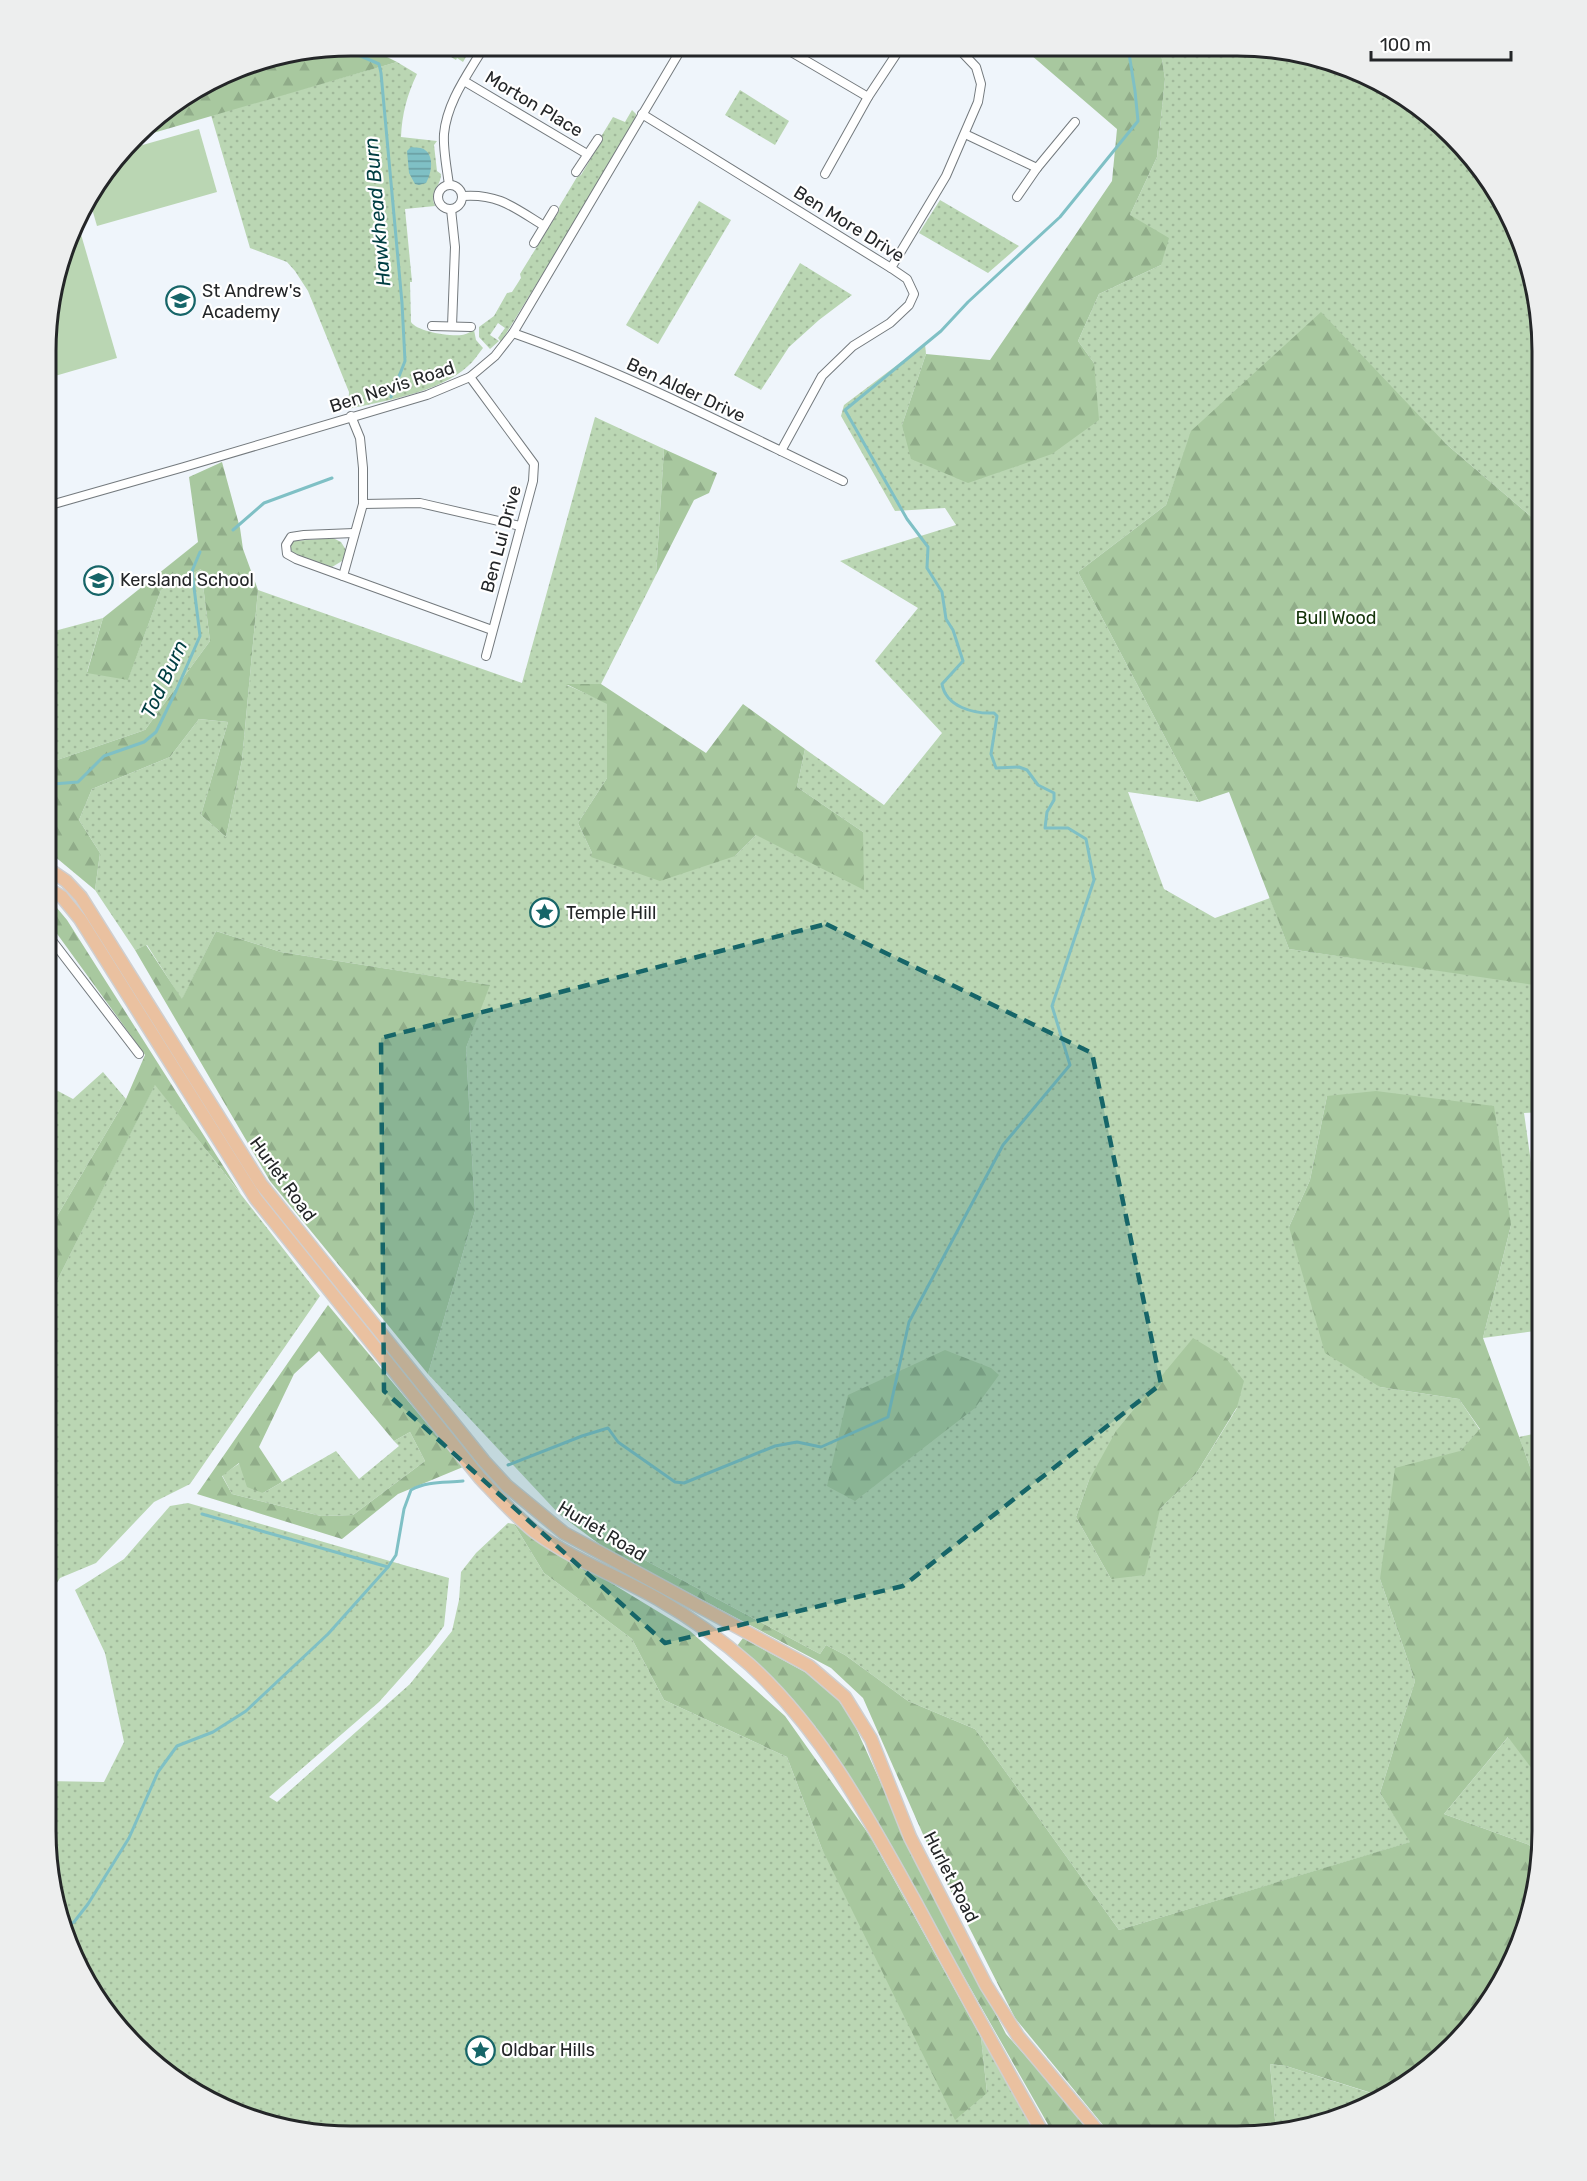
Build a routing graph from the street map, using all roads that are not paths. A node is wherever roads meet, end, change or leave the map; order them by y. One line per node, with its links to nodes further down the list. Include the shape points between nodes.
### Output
1 (479, 56): 6 (street)
2 (677, 56): 8 (street, Ben Nevis Road)
3 (798, 56): 7 (street)
4 (895, 56): 7 (street)
5 (966, 56): 10 (street, via 976,67 981,84)
6 (464, 81): 12 (street, Morton Place); 16 (street, via 445,126)
7 (868, 98): 15 (street)
8 (642, 114): 23 (street, Ben More Drive); 27 (street, Ben Nevis Road)
9 (1075, 122): 13 (street)
10 (965, 134): 13 (street); 23 (street, via 946,176)
11 (597, 139): 12 (street, Morton Place)
12 (587, 154): 14 (street, Morton Place)
13 (1037, 168): 18 (street)
14 (576, 172)
15 (825, 174)
16 (449, 185): 17 (street, via 458,188); 19 (street, via 441,189 438,198 442,206)
17 (462, 196): 19 (street); 21 (street, via 478,195 507,202)
18 (1017, 197)
19 (451, 209): 25 (street, via 455,247)
20 (554, 210): 21 (street)
21 (544, 226): 22 (street)
22 (534, 243)
23 (891, 268): 30 (street, Ben More Drive, via 907,279 914,294 909,305 853,346 822,376)
24 (432, 326): 25 (street)
25 (452, 326): 26 (street)
26 (471, 327)
27 (513, 333): 28 (street, Ben Nevis Road, via 495,356); 30 (street, Ben Alder Drive, via 581,357)
28 (470, 377): 29 (street, Ben Nevis Road, via 426,395); 34 (street, Ben Lui Drive, via 534,464 533,481)
29 (351, 417): 32 (street, Ben Nevis Road); 33 (street, via 360,438)
30 (781, 451): 31 (street, Ben Alder Drive)
31 (843, 481)
32 (56, 503)
33 (363, 504): 34 (street, via 420,503); 35 (street)
34 (519, 526): 37 (street, Ben Lui Drive)
35 (354, 533): 36 (street); 36 (street, via 291,537 286,546 287,554 296,559)
36 (343, 576): 37 (street)
37 (492, 630): 38 (street, Ben Lui Drive)
38 (486, 656)
39 (56, 874): 44 (main road, Hurlet Road, via 87,905 261,1184 507,1486 564,1533 809,1666 844,1696 871,1739 910,1837 986,1985 1018,2036)
40 (56, 893): 43 (main road, Hurlet Road, via 80,919 256,1199 480,1478 536,1532 700,1625 750,1665 810,1730 880,1837)
41 (56, 947): 42 (street)
42 (139, 1054)
43 (1039, 2126)
44 (1094, 2126)

